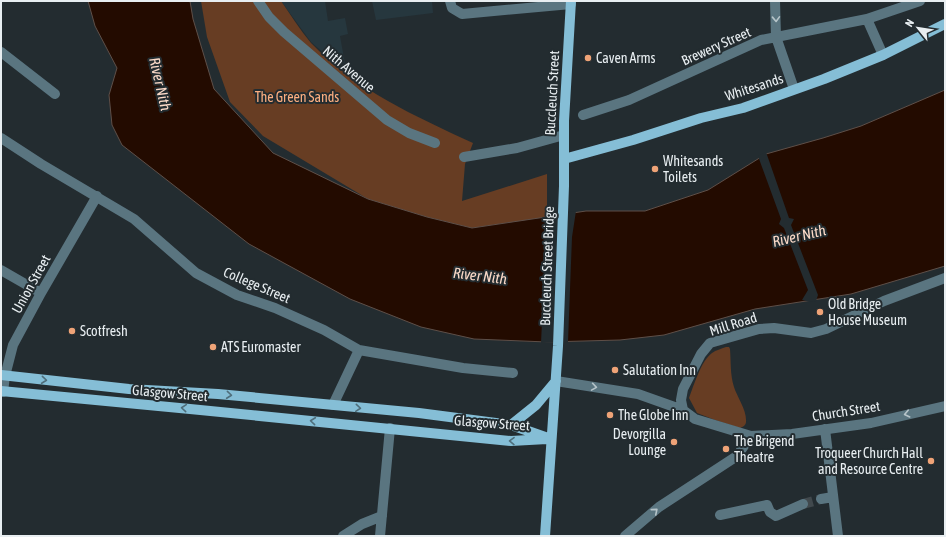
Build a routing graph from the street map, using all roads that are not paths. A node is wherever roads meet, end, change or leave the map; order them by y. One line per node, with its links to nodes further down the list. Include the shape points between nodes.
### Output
1 (258, 1): 17 (street, Nith Avenue, via 284,32 387,120 409,133)
2 (450, 1): 6 (street, via 452,8 462,14)
3 (775, 1): 9 (street, one-way to 9)
4 (920, 1): 7 (street, Brewery Street)
5 (571, 3): 6 (street); 15 (main road, Buccleuch Street)
6 (515, 5)
7 (867, 19): 9 (street, Brewery Street); 11 (street)
8 (945, 24): 11 (main road, Whitesands)
9 (776, 37): 12 (street); 14 (street, Brewery Street, via 761,40 629,100)
10 (1, 52): 13 (street)
11 (883, 55): 12 (main road, Whitesands)
12 (794, 89): 19 (main road, Whitesands, via 743,108)
13 (55, 94)
14 (583, 116)
15 (564, 135): 18 (street, via 517,148); 19 (main road, Buccleuch Street)
16 (1, 138): 21 (street, College Street)
17 (435, 143)
18 (464, 157)
19 (564, 159): 20 (main road, Buccleuch Street)
20 (564, 186): 28 (main road, Buccleuch Street Bridge)
21 (97, 196): 24 (street, Union Street); 25 (street, College Street, via 134,219 196,273 237,295 324,330)
22 (1, 270): 24 (street)
23 (945, 278): 32 (street, Mill Road, via 884,301 826,329 811,333 774,328 759,329 710,344 701,354 684,389 681,400)
24 (41, 293): 27 (street, Union Street, via 13,345)
25 (359, 350): 26 (street, College Street, via 463,368); 30 (street)
26 (513, 373)
27 (3, 376): 29 (street, Union Street); 30 (main road, Glasgow Street, one-way to 30)
28 (556, 381): 32 (street, Church Street, one-way to 32, via 638,394); 33 (main road, via 536,405); 37 (main road, Buccleuch Street Bridge)
29 (2, 392): 34 (main road, Glasgow Street, one-way to 29)
30 (333, 405): 33 (main road, Glasgow Street, one-way to 33)
31 (945, 406): 35 (street, Church Street, one-way to 35)
32 (684, 410): 36 (street, Church Street, via 695,419)
33 (511, 425): 37 (main road, Glasgow Street)
34 (390, 428): 37 (main road, Glasgow Street, one-way to 34, via 511,441); 42 (street)
35 (825, 429): 36 (street, Church Street); 38 (street)
36 (751, 436): 46 (street, one-way to 36, via 659,507 737,456)
37 (551, 439): 45 (main road, Buccleuch Street Bridge)
38 (833, 497): 39 (street); 47 (street)
39 (821, 499)
40 (803, 504): 41 (street, via 776,516 770,512 767,505)
41 (720, 515)
42 (382, 516): 43 (street, via 362,524); 44 (street)
43 (343, 536)
44 (380, 536)
45 (545, 536)
46 (625, 536)
47 (838, 536)

